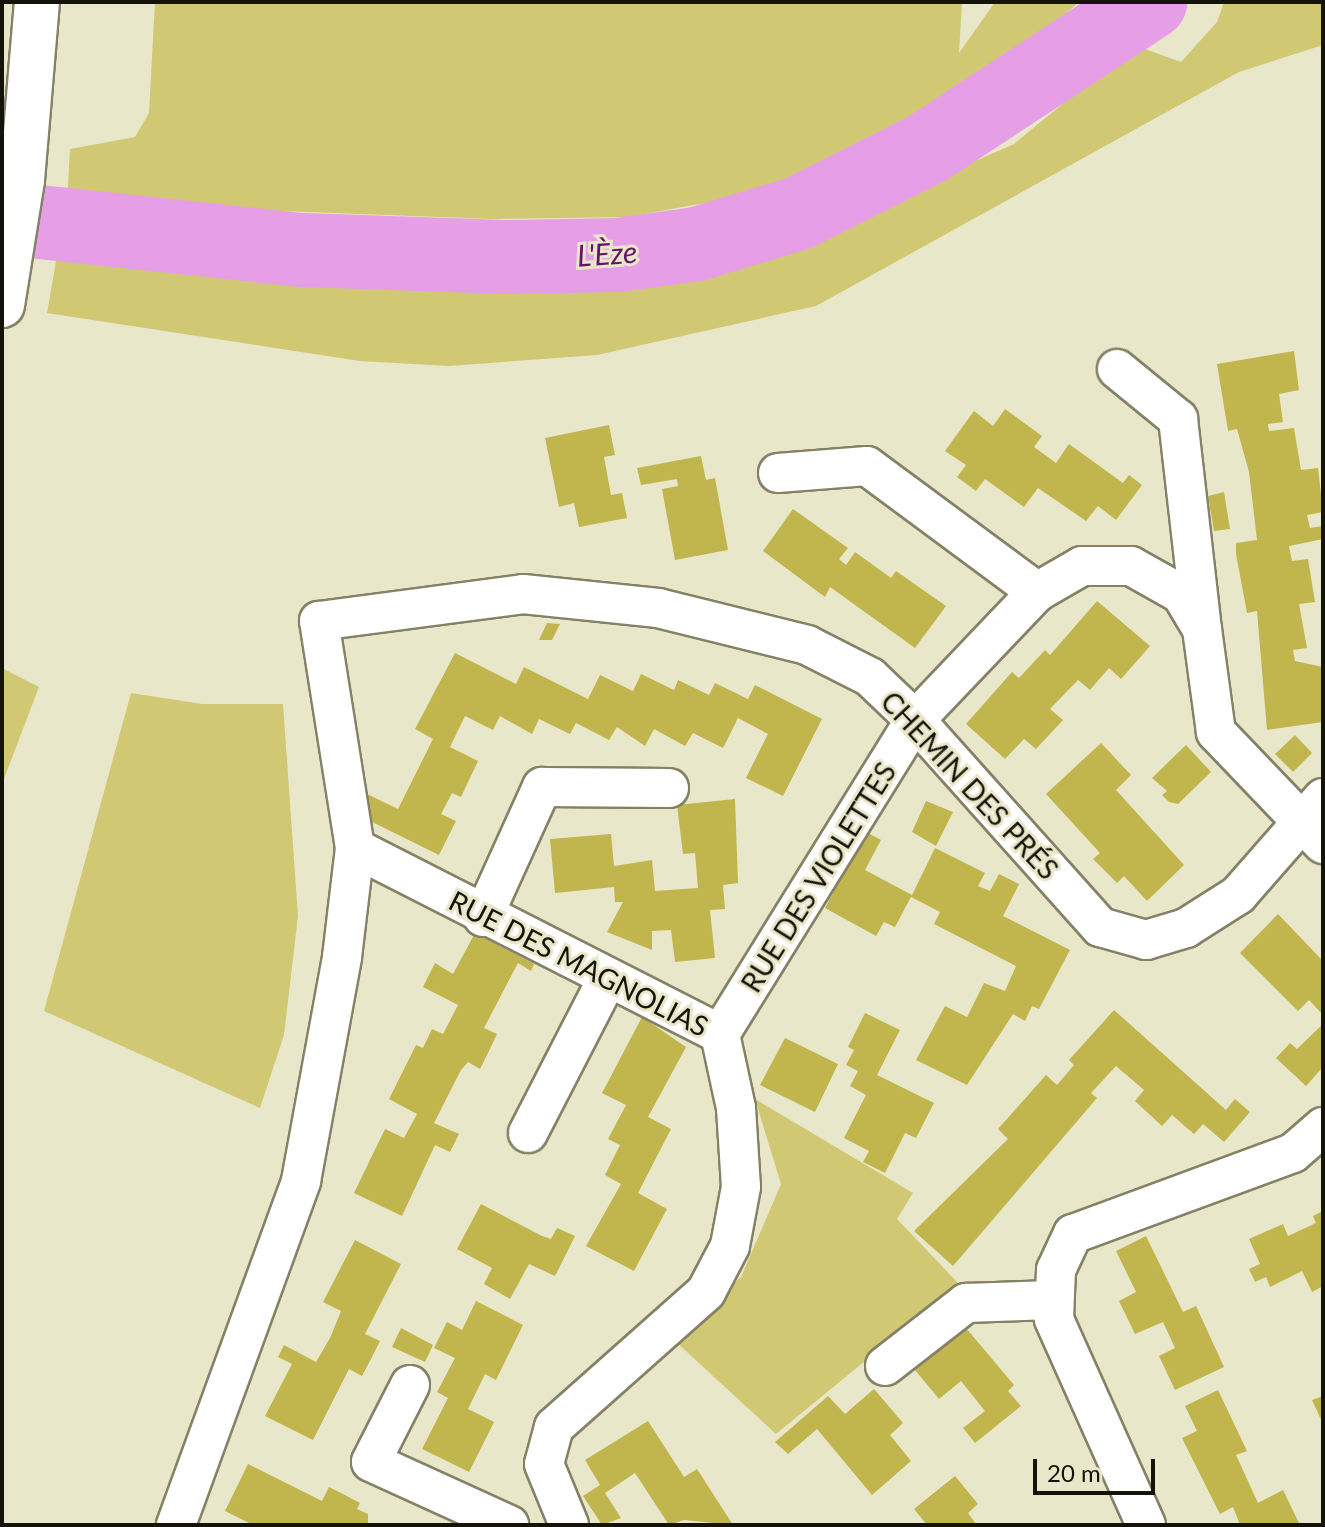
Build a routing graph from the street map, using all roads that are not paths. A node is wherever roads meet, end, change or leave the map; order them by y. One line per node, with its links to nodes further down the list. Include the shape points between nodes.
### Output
1 (36, 22): 2 (main road)
2 (2, 305)
3 (1117, 369): 6 (street, via 1178,419)
4 (778, 473): 5 (street, via 867,466)
5 (1037, 592): 6 (street, RUE DES VIOLETTES, via 1082,566 1131,566 1181,594); 7 (street, RUE DES VIOLETTES)
6 (1202, 629): 9 (street, via 1216,732)
7 (915, 720): 9 (street, CHEMIN DES PRÉS, via 1100,927 1146,940 1186,928 1238,895); 10 (street, CHEMIN DES PRÉS, via 870,677 807,645 658,608 523,594 319,621); 13 (street, RUE DES VIOLETTES)
8 (669, 788): 11 (street, via 542,787)
9 (1316, 822)
10 (355, 848): 11 (street, RUE DES MAGNOLIAS); 19 (street, via 342,957 301,1181)
11 (483, 917): 12 (street, RUE DES MAGNOLIAS)
12 (607, 979): 13 (street, RUE DES MAGNOLIAS); 15 (street)
13 (720, 1034): 21 (street, RUE DES MAGNOLIAS, via 736,1108 741,1187 730,1246 706,1292 554,1427 544,1464)
14 (1323, 1127): 16 (street, via 1293,1153 1073,1234 1056,1270)
15 (528, 1133)
16 (1052, 1300): 17 (street, via 966,1303); 22 (street, via 1054,1319)
17 (885, 1366)
18 (410, 1385): 20 (street, via 371,1462)
19 (176, 1525)
20 (509, 1525)
21 (569, 1525)
22 (1146, 1525)

